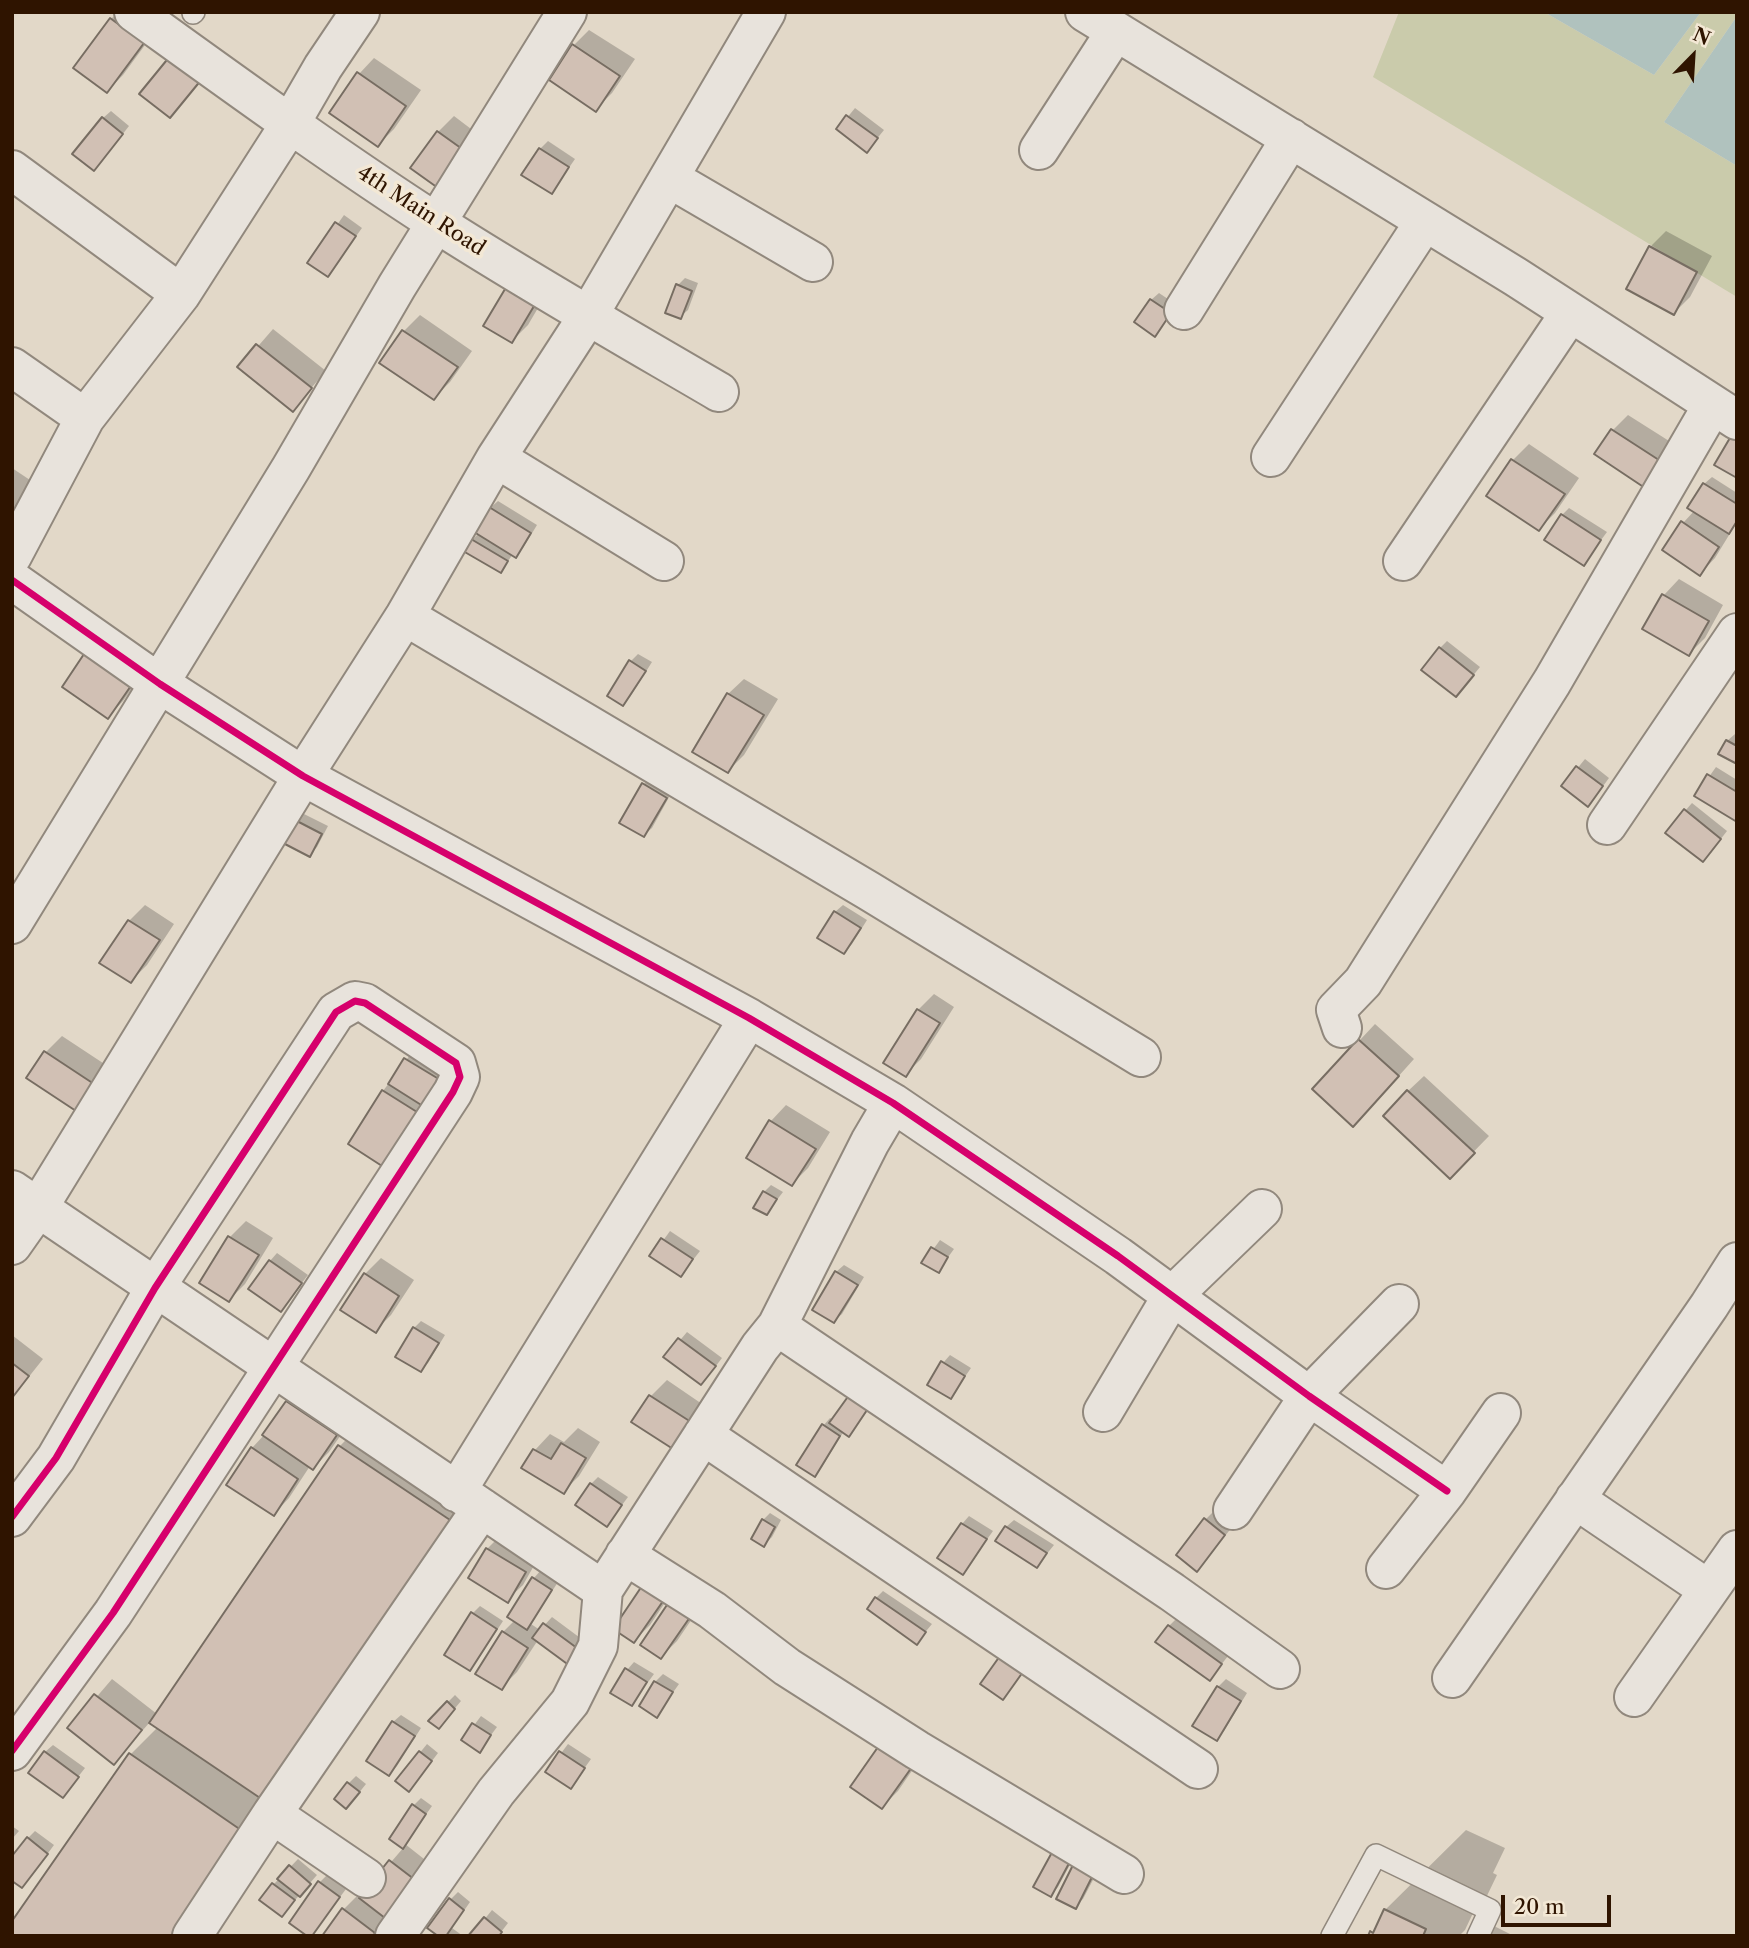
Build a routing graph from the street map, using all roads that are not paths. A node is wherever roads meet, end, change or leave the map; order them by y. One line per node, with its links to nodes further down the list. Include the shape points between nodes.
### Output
1 (134, 12): 6 (street, 4th Main Road)
2 (360, 12): 6 (street)
3 (567, 12): 12 (street)
4 (766, 12): 10 (street)
5 (1100, 22): 7 (street); 8 (street)
6 (290, 124): 12 (street, 4th Main Road); 14 (street)
7 (1292, 138): 11 (street); 15 (street)
8 (1039, 150)
9 (12, 170): 14 (street)
10 (669, 178): 13 (street); 17 (street)
11 (1425, 221): 16 (street); 22 (street)
12 (437, 223): 17 (street, 4th Main Road); 30 (street)
13 (813, 262)
14 (181, 294): 21 (street)
15 (1184, 310)
16 (1570, 313): 20 (street); 26 (street)
17 (588, 316): 19 (street, 4th Main Road); 23 (street)
18 (12, 367): 21 (street)
19 (719, 392)
20 (1725, 413): 35 (street, via 1363,982 1336,1010)
21 (85, 418): 24 (street)
22 (1271, 457)
23 (496, 458): 25 (street); 28 (street)
24 (12, 556)
25 (664, 561)
26 (1403, 561)
27 (12, 580): 30 (street)
28 (405, 616): 31 (street); 36 (street)
29 (1737, 633): 32 (street)
30 (160, 684): 31 (street); 33 (street)
31 (303, 776): 34 (street); 38 (street)
32 (1607, 825)
33 (12, 925)
34 (749, 1018): 37 (street); 53 (street)
35 (1342, 1028)
36 (1141, 1057)
37 (893, 1104): 43 (street); 45 (street)
38 (25, 1199): 40 (street); 42 (street)
39 (1262, 1209): 43 (street)
40 (12, 1245)
41 (1737, 1262): 52 (street)
42 (155, 1288): 46 (street); 46 (street, via 336,1012 355,1001 365,1003 456,1063 460,1077 453,1091); 55 (street, via 56,1458)
43 (1172, 1296): 47 (street); 48 (street)
44 (1399, 1304): 47 (street)
45 (776, 1326): 50 (street); 61 (street)
46 (272, 1367): 53 (street); 64 (street, via 113,1613)
47 (1309, 1396): 51 (street); 54 (street)
48 (1103, 1412)
49 (1502, 1413): 51 (street)
50 (704, 1435): 57 (street); 65 (street)
51 (1447, 1491): 58 (street)
52 (1575, 1499): 60 (street); 62 (street)
53 (469, 1500): 59 (street); 66 (street)
54 (1233, 1510)
55 (12, 1517)
56 (1737, 1550): 60 (street)
57 (625, 1555): 59 (street); 67 (street, via 712,1610 830,1695)
58 (1386, 1569)
59 (603, 1590): 70 (street, via 598,1646 570,1702 496,1793)
60 (1709, 1590): 63 (street)
61 (1280, 1669)
62 (1452, 1678)
63 (1634, 1697)
64 (12, 1751)
65 (1198, 1769)
66 (272, 1814): 68 (street); 69 (street)
67 (1124, 1874)
68 (366, 1878)
69 (208, 1930)
70 (395, 1936)
71 (1332, 1936): 72 (lane, via 1376,1855 1490,1910)
72 (1478, 1936)

